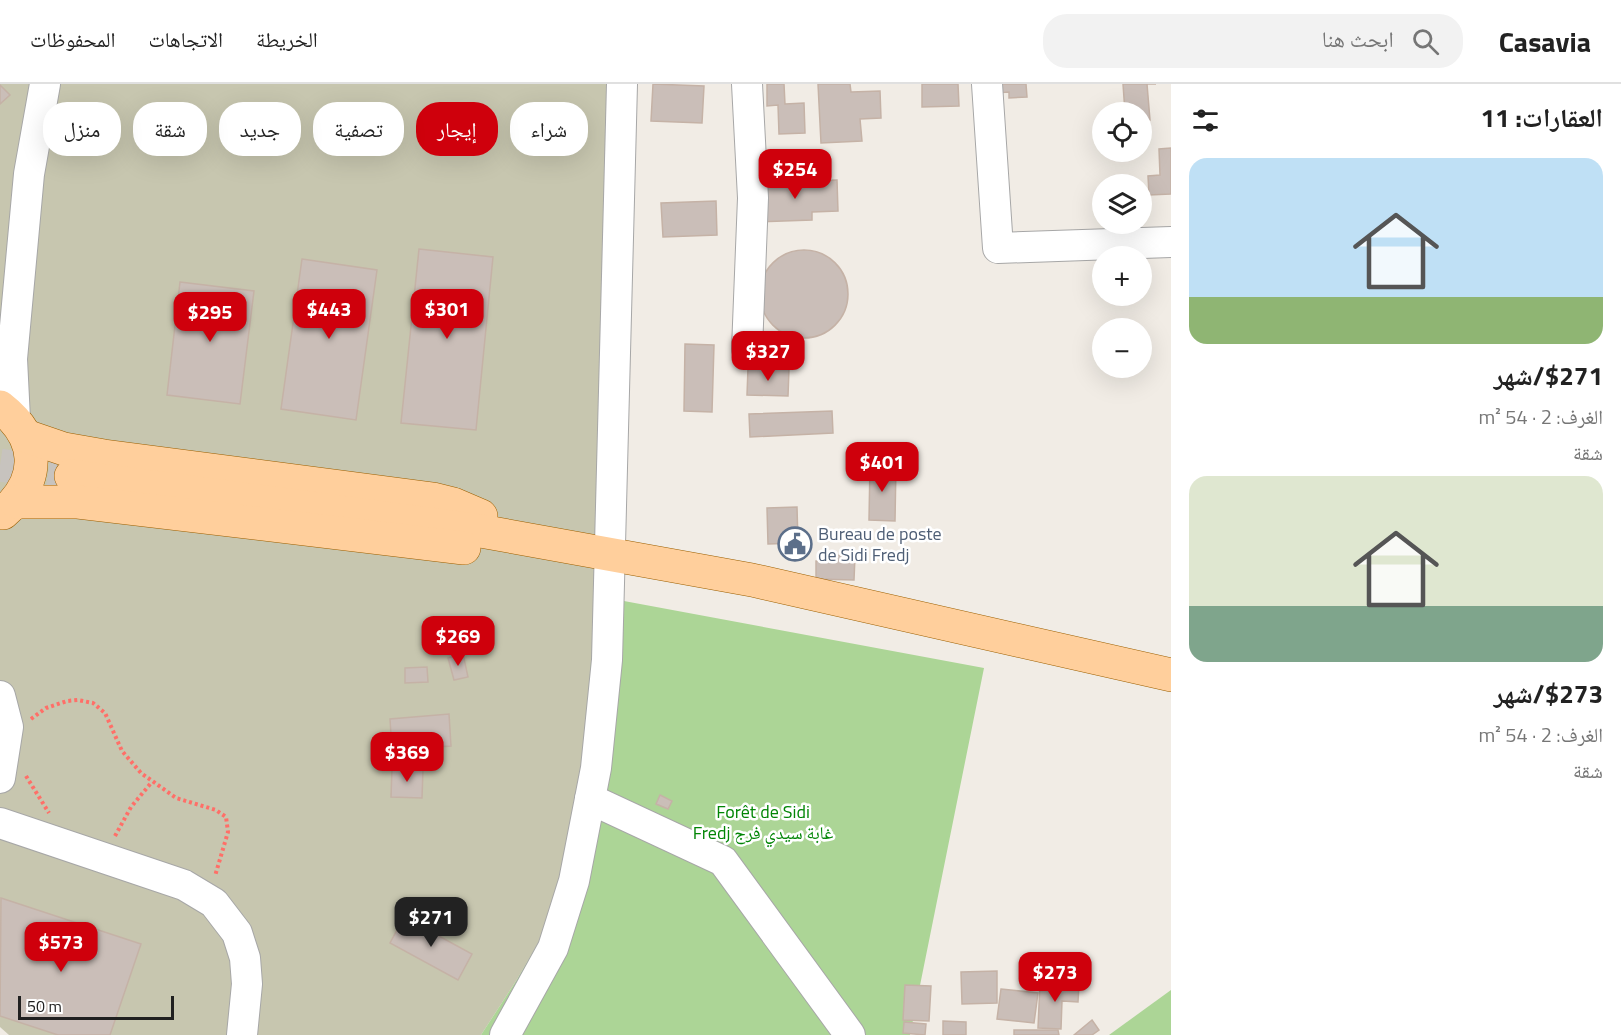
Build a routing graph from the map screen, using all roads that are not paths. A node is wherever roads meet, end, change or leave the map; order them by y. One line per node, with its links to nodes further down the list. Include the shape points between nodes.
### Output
1 (45, 84): 7 (street, via 29,174)
2 (622, 84): 12 (street)
3 (747, 84): 6 (street, via 753,198)
4 (987, 84): 5 (street, via 998,248)
5 (1171, 242)
6 (747, 349)
7 (6, 367): 8 (street)
8 (14, 421): 10 (main road, via 31,453 31,471 26,487); 11 (main road, via 64,449 432,499 473,511)
9 (71, 476): 11 (main road)
10 (8, 509): 11 (main road, via 78,502 445,548 477,547)
11 (508, 536): 12 (main road)
12 (611, 555): 13 (main road, via 752,580); 16 (street, via 607,660)
13 (1171, 675)
14 (0, 696): 15 (street, via 15,734)
15 (0, 778)
16 (590, 799): 20 (street, via 574,881 553,948); 21 (street, via 723,861)
17 (0, 812): 18 (street)
18 (0, 825): 19 (street, via 204,895 231,922 242,946 247,977)
19 (242, 1035)
20 (505, 1035)
21 (850, 1035)

